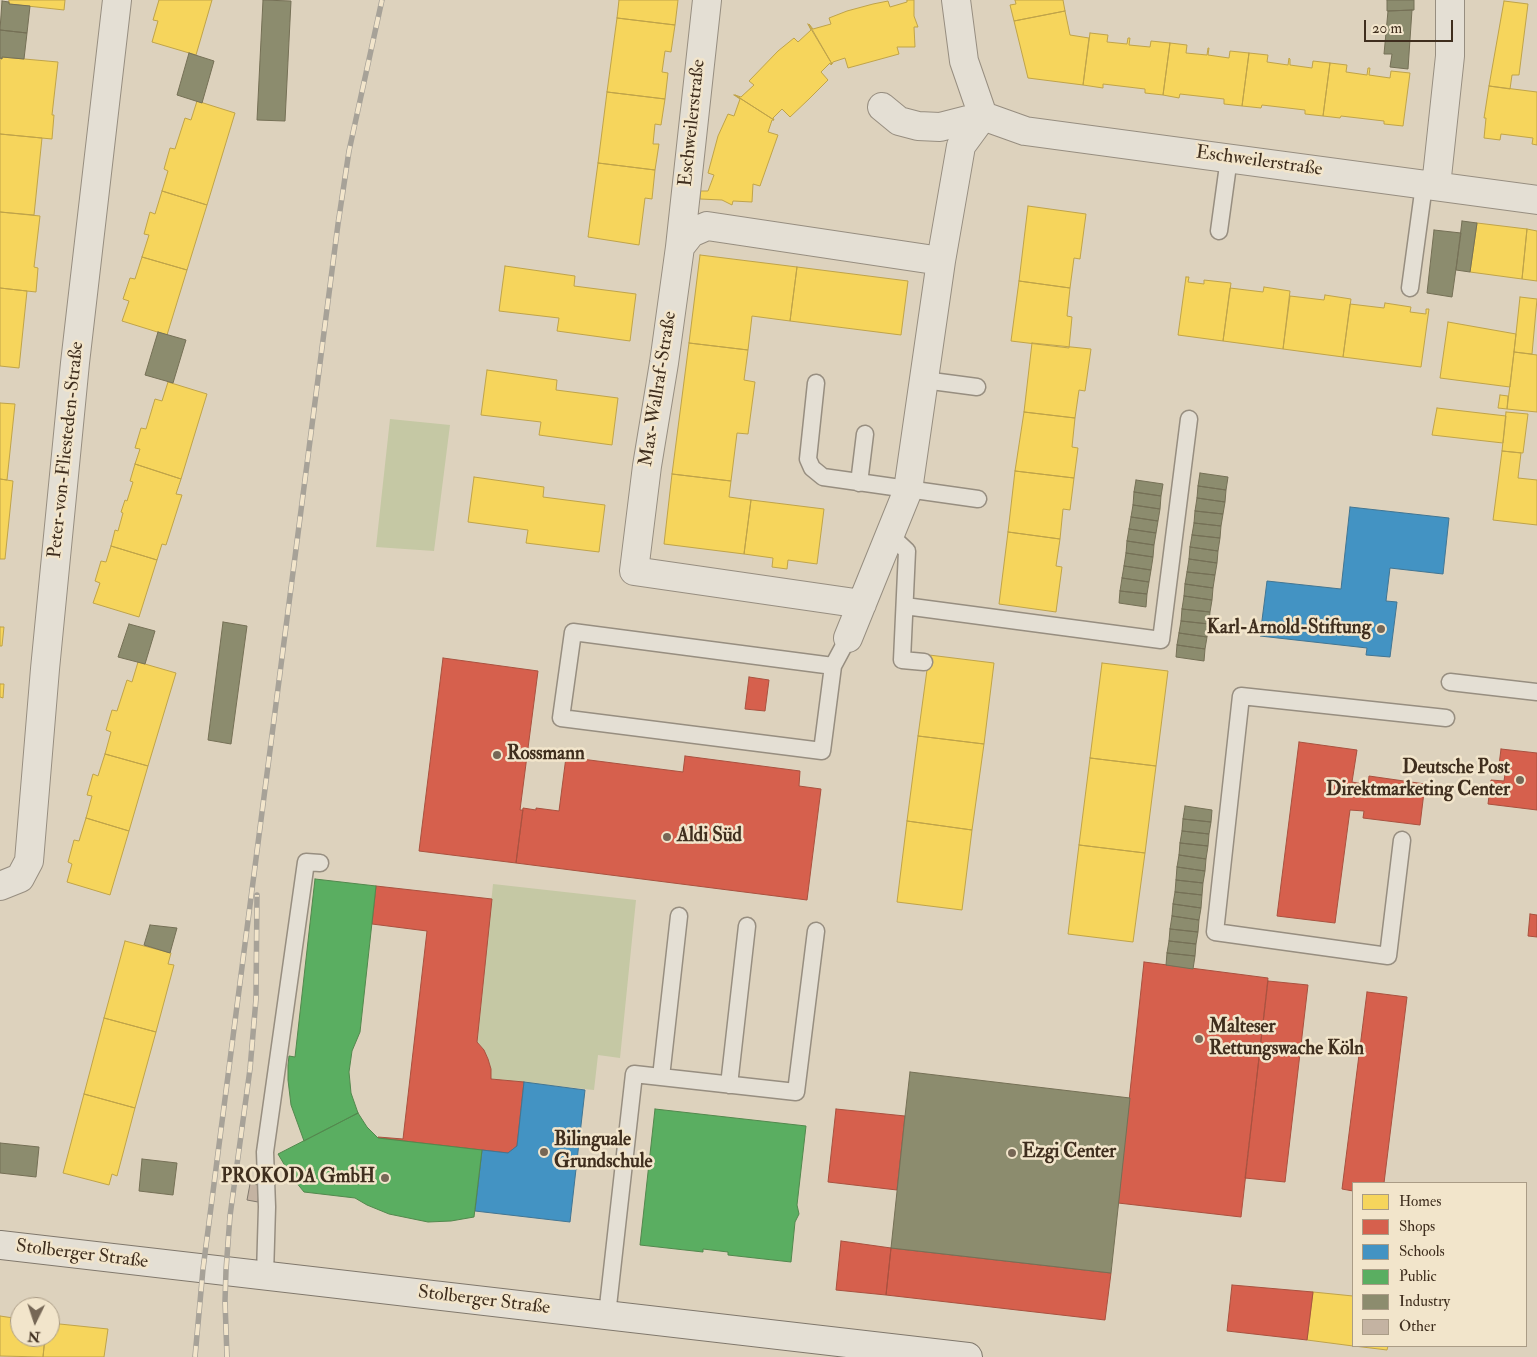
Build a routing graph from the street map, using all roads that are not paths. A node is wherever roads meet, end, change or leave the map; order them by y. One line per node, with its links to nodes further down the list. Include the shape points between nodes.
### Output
1 (117, 0): 33 (street, Peter-von-Fliesteden-Straße, via 75,363 29,861 20,878)
2 (707, 0): 11 (street, Eschweilerstraße)
3 (956, 0): 6 (street, via 964,61)
4 (1450, 0): 8 (street, via 1450,56)
5 (882, 107): 6 (street, via 898,121 918,126 940,127)
6 (984, 116): 7 (street, Eschweilerstraße, via 1025,131); 12 (street, via 961,146)
7 (1229, 158): 8 (street, Eschweilerstraße); 10 (lane)
8 (1430, 185): 9 (street, Eschweilerstraße); 13 (lane)
9 (1537, 200)
10 (1219, 231)
11 (680, 247): 12 (street, via 691,233 708,226); 23 (street, Max-Wallraf-Straße, via 634,571)
12 (941, 261): 14 (street)
13 (1410, 288)
14 (924, 380): 16 (lane); 20 (street)
15 (816, 382): 19 (lane, via 808,459 812,468 824,477)
16 (977, 387)
17 (1189, 420): 24 (lane, via 1161,640)
18 (865, 434): 19 (lane)
19 (859, 483): 20 (lane)
20 (908, 490): 21 (lane); 22 (street)
21 (978, 499)
22 (890, 535): 23 (street); 24 (lane, via 907,552)
23 (862, 604): 25 (street)
24 (905, 606): 26 (lane, via 902,660)
25 (848, 638): 27 (lane)
26 (924, 662)
27 (833, 666): 27 (lane, via 822,752 561,718 573,632)
28 (1450, 682): 29 (lane)
29 (1537, 692)
30 (1446, 718): 31 (lane, via 1240,696 1215,932 1388,956)
31 (1402, 840)
32 (320, 863): 40 (lane, via 306,862 266,1143)
33 (0, 886)
34 (678, 916): 37 (lane)
35 (747, 926): 38 (lane)
36 (816, 931): 38 (lane, via 796,1092)
37 (661, 1077): 38 (lane); 41 (lane, via 634,1074)
38 (729, 1085)
39 (0, 1245): 40 (street, Stolberger Straße)
40 (265, 1275): 41 (street, Stolberger Straße)
41 (607, 1315): 42 (street, Stolberger Straße)
42 (968, 1357)

